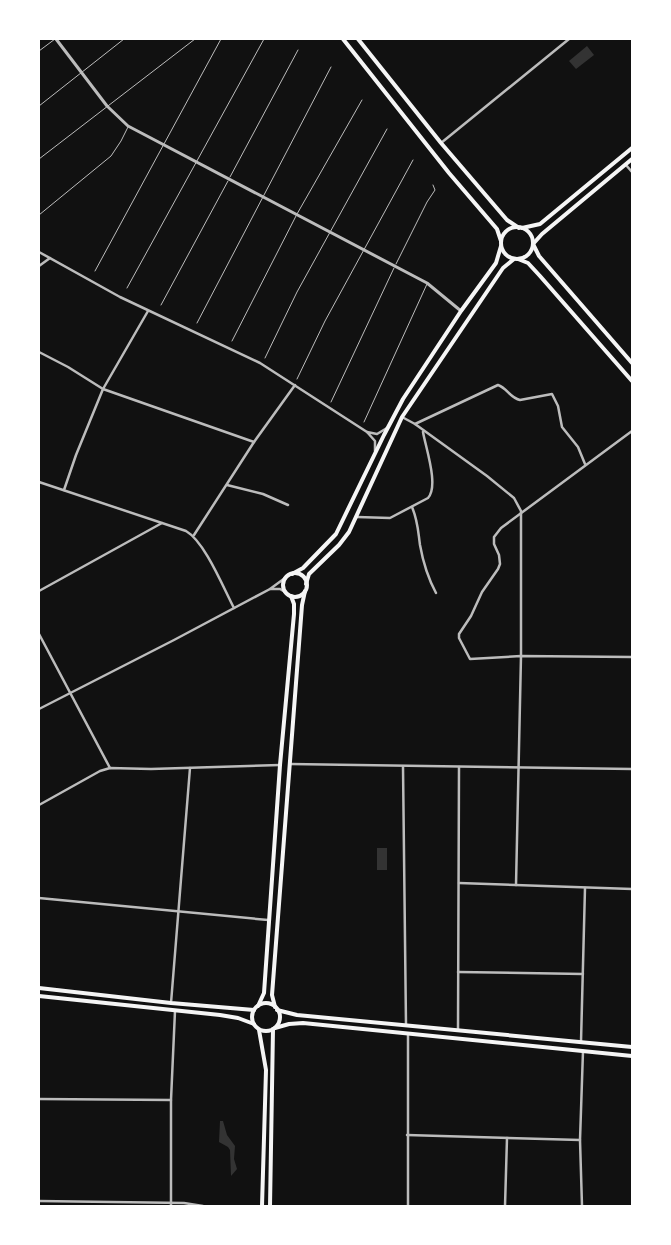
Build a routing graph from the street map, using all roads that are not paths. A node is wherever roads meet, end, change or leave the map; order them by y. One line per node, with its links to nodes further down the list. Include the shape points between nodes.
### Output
1 (56, 39): 10 (lane); 12 (street)
2 (124, 39): 12 (lane)
3 (195, 39): 15 (lane)
4 (220, 39): 19 (lane)
5 (264, 39): 24 (lane)
6 (343, 39): 34 (main road, via 497,229)
7 (358, 39): 18 (main road)
8 (568, 39): 18 (street)
9 (298, 50): 27 (lane)
10 (39, 51)
11 (331, 67): 29 (lane)
12 (82, 72): 14 (lane); 15 (street)
13 (362, 100): 30 (lane)
14 (39, 106)
15 (107, 106): 16 (street); 21 (lane)
16 (128, 126): 19 (street); 31 (lane, via 111,156)
17 (387, 129): 33 (lane)
18 (441, 143): 32 (main road, via 507,220)
19 (164, 146): 24 (street); 42 (lane)
20 (632, 148): 32 (main road, via 540,224)
21 (39, 159)
22 (632, 159): 25 (main road)
23 (413, 160): 36 (lane)
24 (196, 162): 27 (street); 44 (lane)
25 (626, 164): 26 (street); 35 (main road)
26 (632, 172)
27 (229, 179): 29 (street); 45 (lane)
28 (434, 185): 41 (lane, via 435,190)
29 (262, 196): 30 (street); 48 (lane)
30 (297, 214): 33 (street); 49 (lane)
31 (39, 215)
32 (521, 228): 34 (main road, via 510,229); 35 (main road, via 529,233)
33 (330, 232): 36 (street); 51 (lane)
34 (501, 243): 39 (main road, via 507,255); 46 (main road, via 496,263)
35 (533, 244): 39 (main road, via 526,256); 52 (main road, via 539,256)
36 (364, 250): 41 (street); 53 (lane)
37 (39, 252): 38 (street)
38 (50, 258): 40 (street); 47 (street)
39 (516, 259): 54 (main road, via 528,263); 58 (main road, via 503,268)
40 (39, 266)
41 (394, 266): 43 (street); 57 (lane)
42 (95, 270)
43 (427, 283): 46 (street); 59 (lane)
44 (127, 288)
45 (161, 305)
46 (460, 311): 61 (main road)
47 (148, 312): 55 (street, via 260,363); 56 (street)
48 (197, 324)
49 (232, 340)
50 (39, 352): 56 (street)
51 (265, 358)
52 (632, 363)
53 (297, 379)
54 (632, 381)
55 (295, 385): 64 (street); 65 (street)
56 (103, 389): 65 (street); 70 (street)
57 (331, 402)
58 (402, 417): 60 (street); 74 (main road)
59 (364, 422)
60 (415, 424): 62 (street); 67 (street, via 498,385 520,400 552,394 562,427 578,447)
61 (388, 427): 64 (street, via 377,434); 66 (main road)
62 (423, 431): 72 (street, via 434,482 432,494); 73 (street, via 488,476 514,498)
63 (632, 431): 67 (street)
64 (367, 432): 66 (street, via 375,441)
65 (254, 442): 69 (street)
66 (375, 454): 77 (main road, via 336,534)
67 (585, 464): 73 (street)
68 (39, 482): 70 (street)
69 (227, 485): 71 (street, via 263,494); 76 (street)
70 (64, 490): 75 (street)
71 (288, 505)
72 (412, 507): 74 (street, via 390,518); 84 (street, via 428,578)
73 (522, 511): 88 (street); 88 (street, via 494,537 500,564 459,634 470,658)
74 (357, 517): 79 (main road, via 340,544 309,574)
75 (162, 523): 76 (street); 81 (street)
76 (194, 535): 86 (street)
77 (292, 574): 78 (main road); 79 (main road, via 300,574)
78 (286, 578): 80 (street); 83 (main road)
79 (306, 584): 82 (main road)
80 (270, 589): 83 (street); 86 (street)
81 (39, 591)
82 (305, 591): 85 (main road, via 299,596); 92 (main road)
83 (285, 592): 85 (main road)
84 (436, 593)
85 (291, 596): 93 (main road, via 294,614)
86 (234, 608): 90 (street)
87 (39, 634): 90 (street)
88 (521, 656): 89 (street); 98 (street)
89 (632, 657)
90 (70, 693): 91 (street); 95 (street)
91 (39, 709)
92 (290, 764): 94 (street); 114 (main road, via 272,995)
93 (280, 765): 96 (street); 107 (main road)
94 (403, 767): 97 (street); 118 (street)
95 (110, 768): 96 (street); 100 (street)
96 (190, 768): 106 (street)
97 (459, 768): 98 (street); 101 (street)
98 (518, 768): 99 (street); 102 (street)
99 (632, 769)
100 (39, 805)
101 (459, 883): 102 (street); 108 (street)
102 (516, 884): 103 (street)
103 (585, 888): 104 (street); 109 (street)
104 (632, 889)
105 (39, 898): 106 (street)
106 (179, 910): 107 (street); 112 (street)
107 (270, 920): 113 (main road, via 264,993)
108 (458, 972): 109 (street); 121 (street)
109 (583, 974): 123 (street)
110 (39, 988): 112 (main road)
111 (39, 996): 116 (main road)
112 (171, 1003): 115 (main road)
113 (258, 1006): 114 (main road, via 267,1004); 115 (main road)
114 (276, 1008): 118 (main road, via 297,1015); 119 (main road, via 280,1017)
115 (254, 1010): 117 (main road)
116 (175, 1011): 117 (main road, via 229,1017); 128 (street)
117 (254, 1024): 120 (main road)
118 (406, 1025): 121 (main road)
119 (274, 1028): 120 (main road); 122 (main road, via 303,1023); 136 (main road)
120 (259, 1030): 135 (main road, via 266,1070)
121 (458, 1030): 123 (main road)
122 (408, 1034): 125 (main road); 129 (street)
123 (581, 1042): 124 (main road)
124 (632, 1047)
125 (583, 1051): 126 (main road); 131 (street)
126 (632, 1056)
127 (39, 1099): 128 (street)
128 (171, 1100): 133 (street)
129 (407, 1135): 130 (street); 137 (street)
130 (507, 1138): 131 (street); 138 (street)
131 (580, 1140): 139 (street)
132 (39, 1202): 133 (street)
133 (171, 1204): 134 (street)
134 (203, 1206)
135 (262, 1206)
136 (270, 1206)
137 (408, 1206)
138 (505, 1206)
139 (582, 1206)

